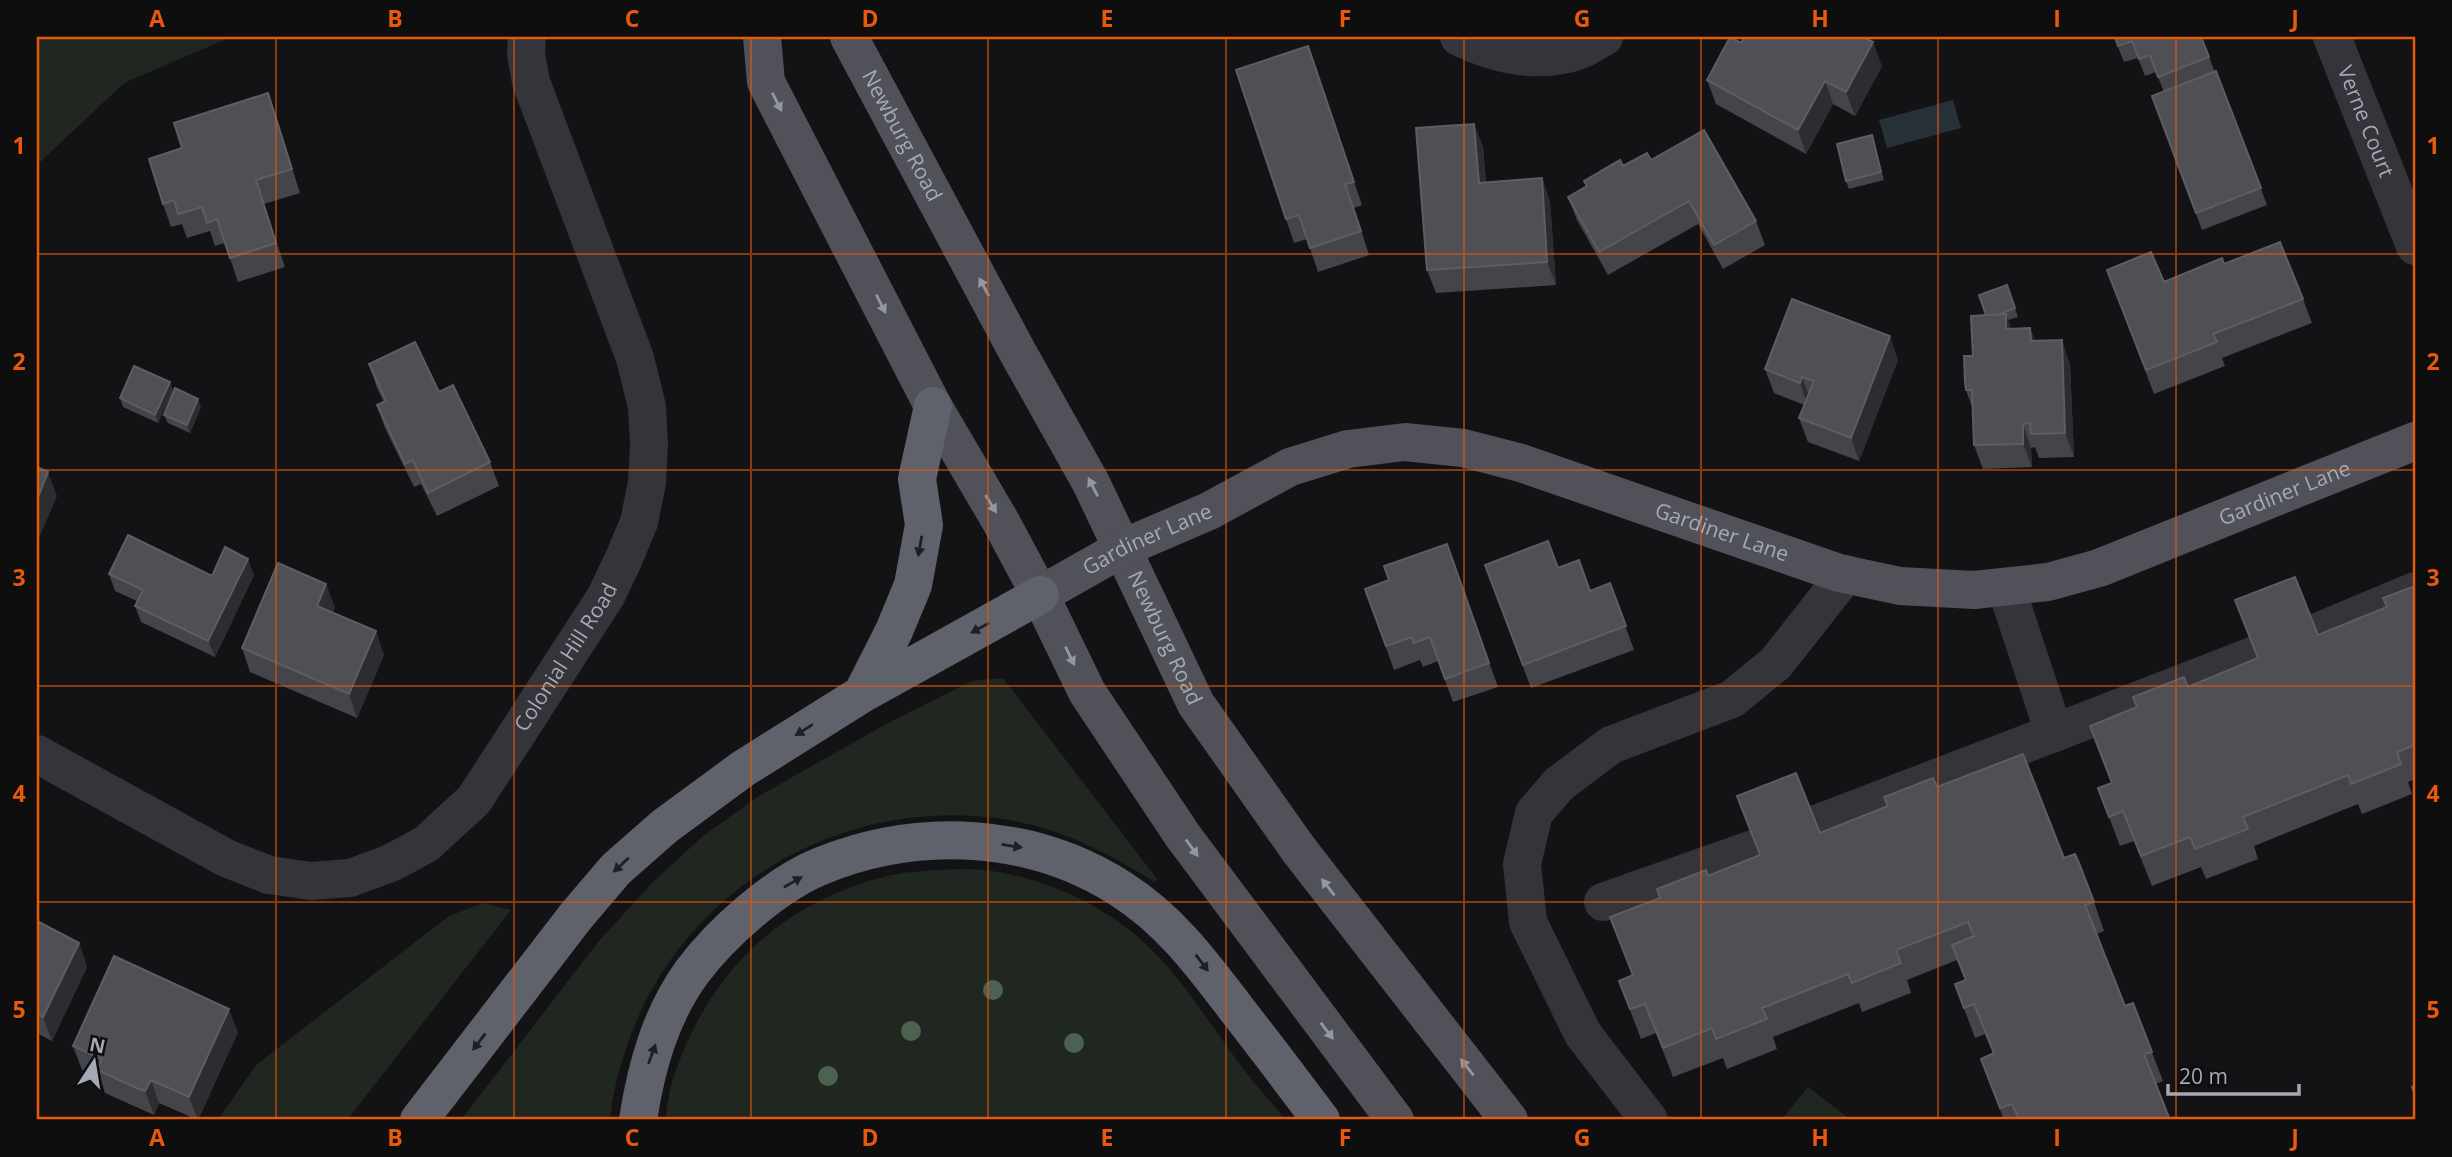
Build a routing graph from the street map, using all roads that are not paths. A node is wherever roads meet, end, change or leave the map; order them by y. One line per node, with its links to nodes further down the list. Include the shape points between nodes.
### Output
1 (527, 37): 19 (street, Colonial Hill Road, via 531,82 635,358 647,407 647,483 639,522 606,596 474,800 426,844 391,863 350,878 311,881 268,875 226,858)
2 (762, 37): 8 (main road, one-way to 8, via 766,82)
3 (849, 37): 10 (main road, Newburg Road, one-way to 3)
4 (1459, 37): 5 (street, via 1509,56 1545,57 1580,50)
5 (1604, 37)
6 (2332, 37): 7 (street, Verne Court)
7 (2415, 246)
8 (933, 407): 14 (main road, one-way to 14); 17 (highway, one-way to 17, via 917,479 923,525 913,585)
9 (2415, 441): 12 (main road, Gardiner Lane, via 2099,568)
10 (1123, 548): 11 (main road, Gardiner Lane, via 1209,511 1290,467 1348,449 1405,442 1462,448 1521,463); 14 (main road, Gardiner Lane); 27 (main road, Newburg Road, one-way to 10, via 1299,850 1196,704)
11 (1846, 574): 12 (main road, Gardiner Lane, via 1900,586); 28 (street, via 1776,663 1732,699 1611,745 1559,784 1534,813 1522,864 1528,922 1583,1034)
12 (2007, 587): 18 (street)
13 (2415, 591): 15 (street)
14 (1040, 595): 17 (highway, one-way to 17); 26 (main road, one-way to 26, via 1087,692 1183,836)
15 (2316, 632)
16 (2255, 654): 18 (street)
17 (862, 694): 23 (highway, one-way to 23, via 744,768 615,869)
18 (2054, 733): 20 (street)
19 (37, 754)
20 (1816, 824)
21 (1756, 848): 22 (street)
22 (1603, 902)
23 (419, 1120)
24 (638, 1120): 25 (highway, one-way to 25, via 646,1070 665,1018 691,973 732,929 773,893 820,866 878,848 930,840 1029,848 1121,889 1160,917 1189,947)
25 (1321, 1120)
26 (1395, 1120)
27 (1509, 1120)
28 (1649, 1120)

